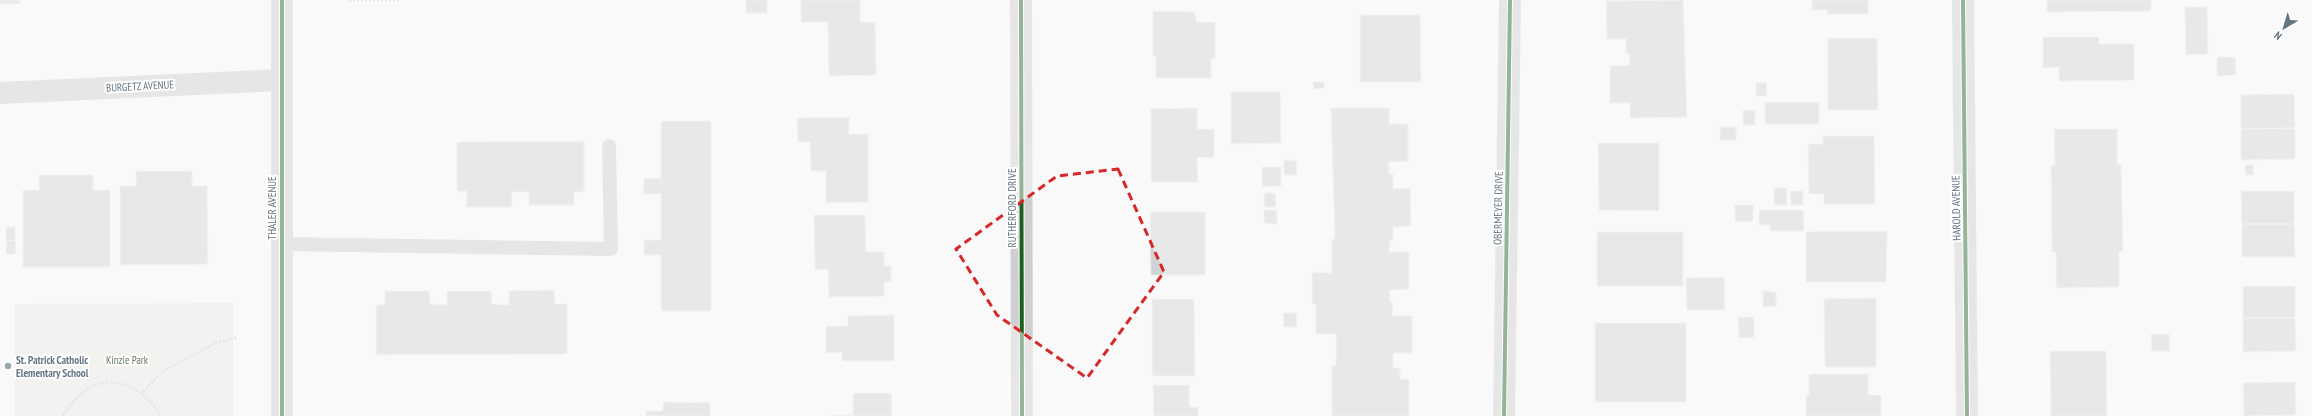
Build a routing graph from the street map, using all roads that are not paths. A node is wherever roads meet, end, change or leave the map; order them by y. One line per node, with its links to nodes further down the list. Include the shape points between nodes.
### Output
1 (282, 0): 5 (street, THALER AVENUE)
2 (1021, 0): 10 (street, RUTHERFORD DRIVE)
3 (1510, 0): 11 (street, OBERMEYER DRIVE)
4 (1963, 0): 12 (street, HAROLD AVENUE)
5 (281, 80): 6 (street, BURGETZ AVENUE); 8 (street, THALER AVENUE)
6 (0, 93)
7 (609, 146): 8 (lane, via 611,249)
8 (282, 244): 9 (street, THALER AVENUE)
9 (282, 416)
10 (1022, 416)
11 (1504, 416)
12 (1967, 416)

